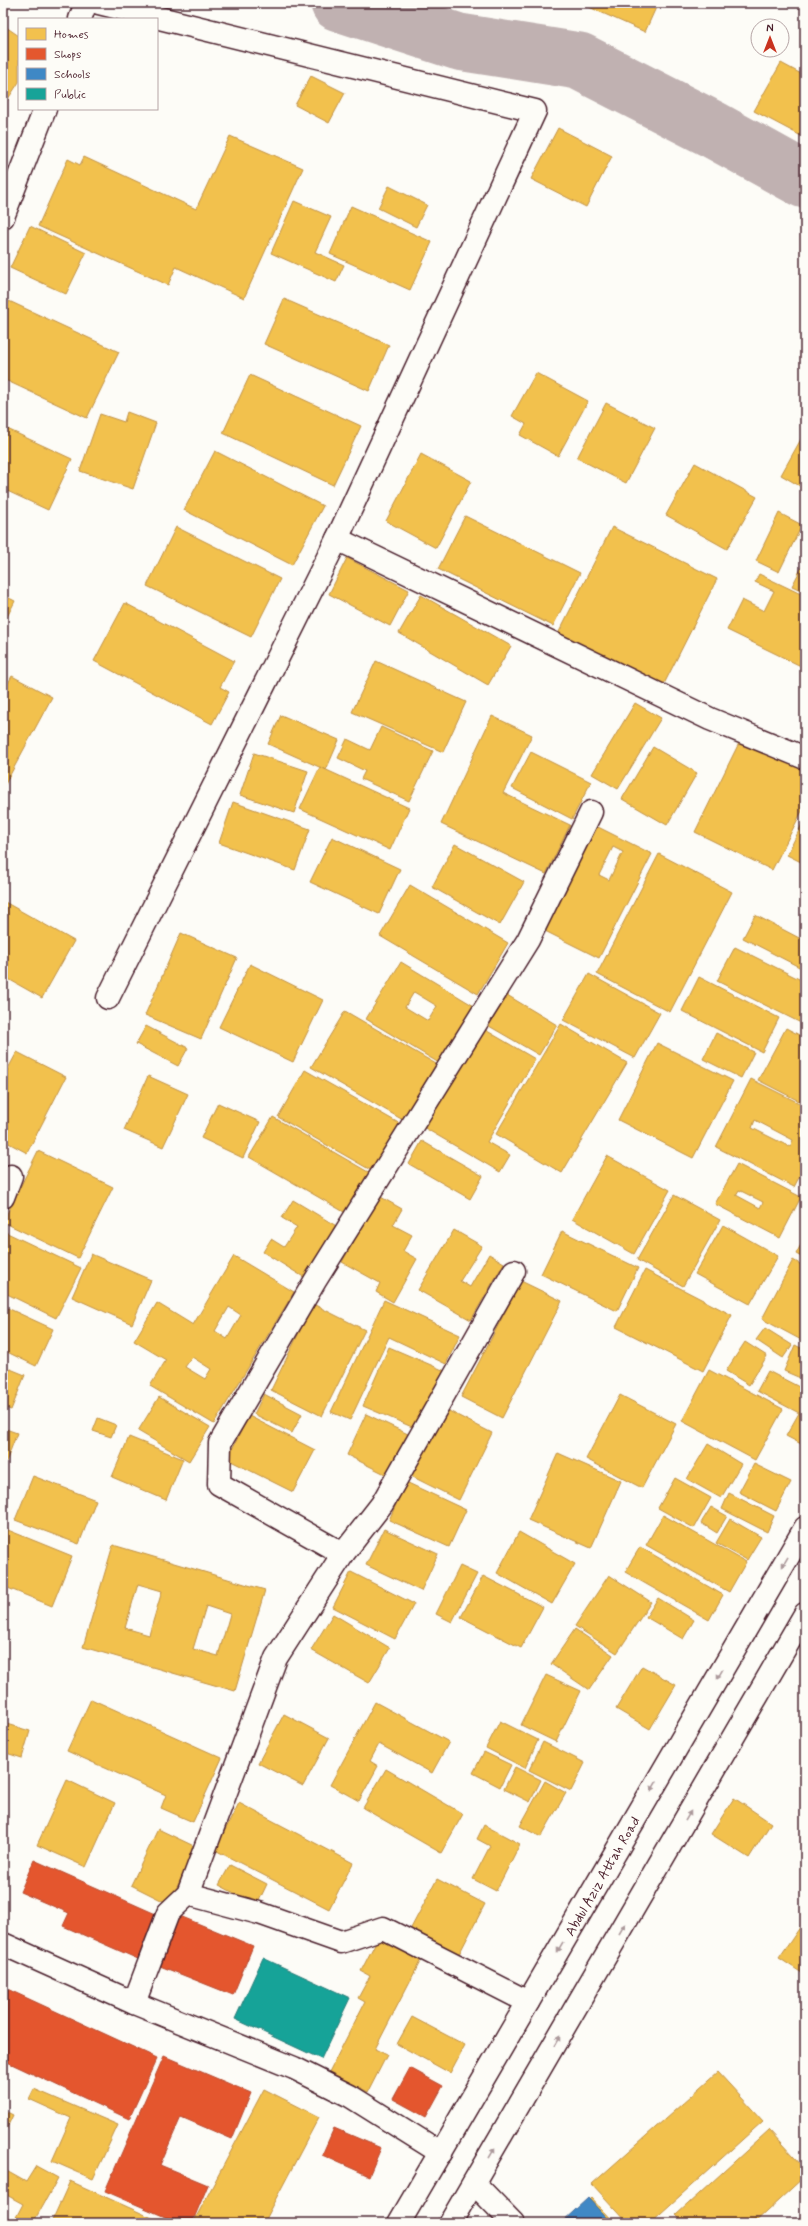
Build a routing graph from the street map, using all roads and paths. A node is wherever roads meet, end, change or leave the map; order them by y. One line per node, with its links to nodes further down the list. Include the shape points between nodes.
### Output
1 (86, 3): 3 (main road)
2 (99, 3): 6 (main road, via 535,111)
3 (80, 18)
4 (45, 110): 5 (main road)
5 (3, 217)
6 (337, 539): 7 (main road, via 710,719); 9 (main road)
7 (805, 758)
8 (591, 812): 14 (main road, via 528,940 315,1281 220,1443 219,1484)
9 (108, 998)
10 (11, 1176): 11 (main road)
11 (3, 1197)
12 (514, 1271): 14 (main road, via 382,1504)
13 (805, 1528): 18 (main road, Abdul Aziz Attah Road, one-way to 18)
14 (343, 1554): 16 (main road, via 276,1658)
15 (805, 1614): 21 (main road, one-way to 15)
16 (188, 1894): 18 (main road, via 259,1912 340,1942 382,1928); 19 (main road, via 168,1912)
17 (3, 1944): 19 (main road)
18 (528, 2002): 20 (main road, Abdul Aziz Attah Road)
19 (134, 2003): 20 (main road, via 294,2068 350,2096)
20 (441, 2153): 22 (main road, Abdul Aziz Attah Road)
21 (474, 2183): 23 (main road); 24 (main road)
22 (399, 2223)
23 (450, 2223)
24 (513, 2223)

